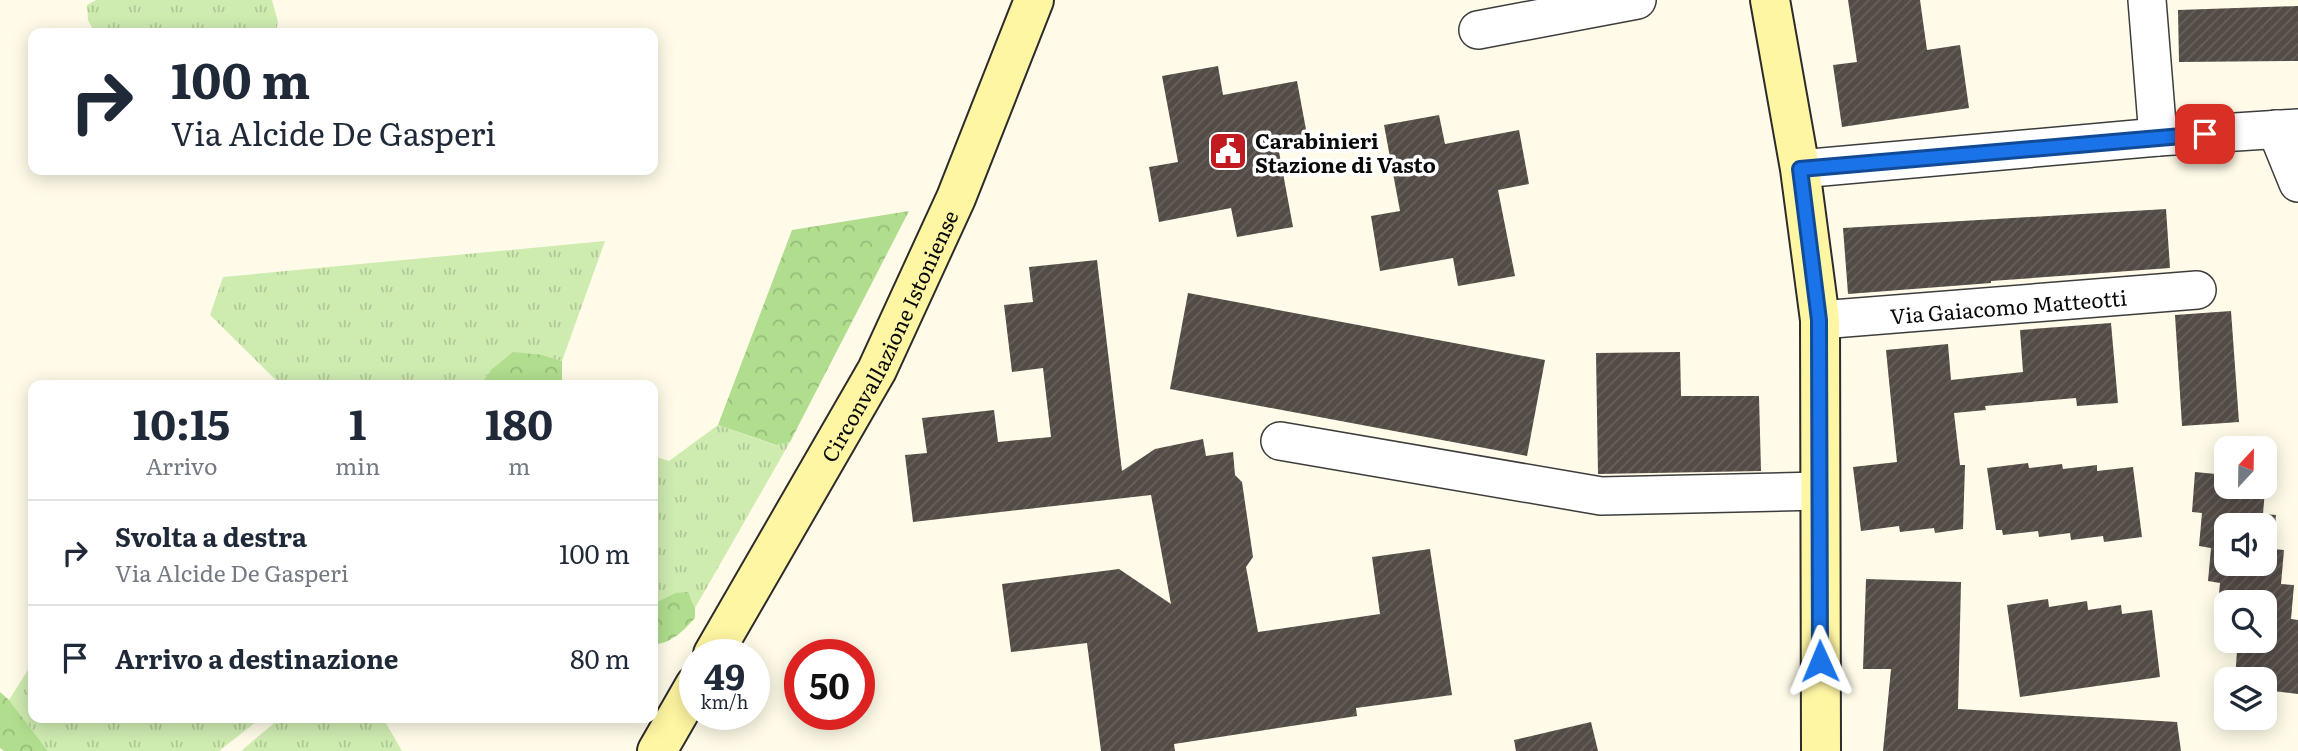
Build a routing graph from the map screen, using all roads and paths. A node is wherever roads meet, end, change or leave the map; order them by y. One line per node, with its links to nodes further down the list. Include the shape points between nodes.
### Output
1 (1034, 0): 14 (main road, Circonvallazione Istoniense, via 956,198 877,370)
2 (1637, 0): 5 (street)
3 (1770, 0): 8 (main road)
4 (2147, 0): 7 (street)
5 (1478, 30)
6 (2287, 129): 7 (street); 9 (street)
7 (2158, 136): 8 (street)
8 (1800, 169): 11 (main road)
9 (2298, 183)
10 (2197, 290): 11 (street, Via Gaiacomo Matteotti)
11 (1819, 320): 13 (main road)
12 (1280, 441): 13 (street, via 1601,496)
13 (1819, 491): 17 (main road)
14 (722, 639)
15 (679, 713): 16 (main road)
16 (657, 751)
17 (1821, 751)

